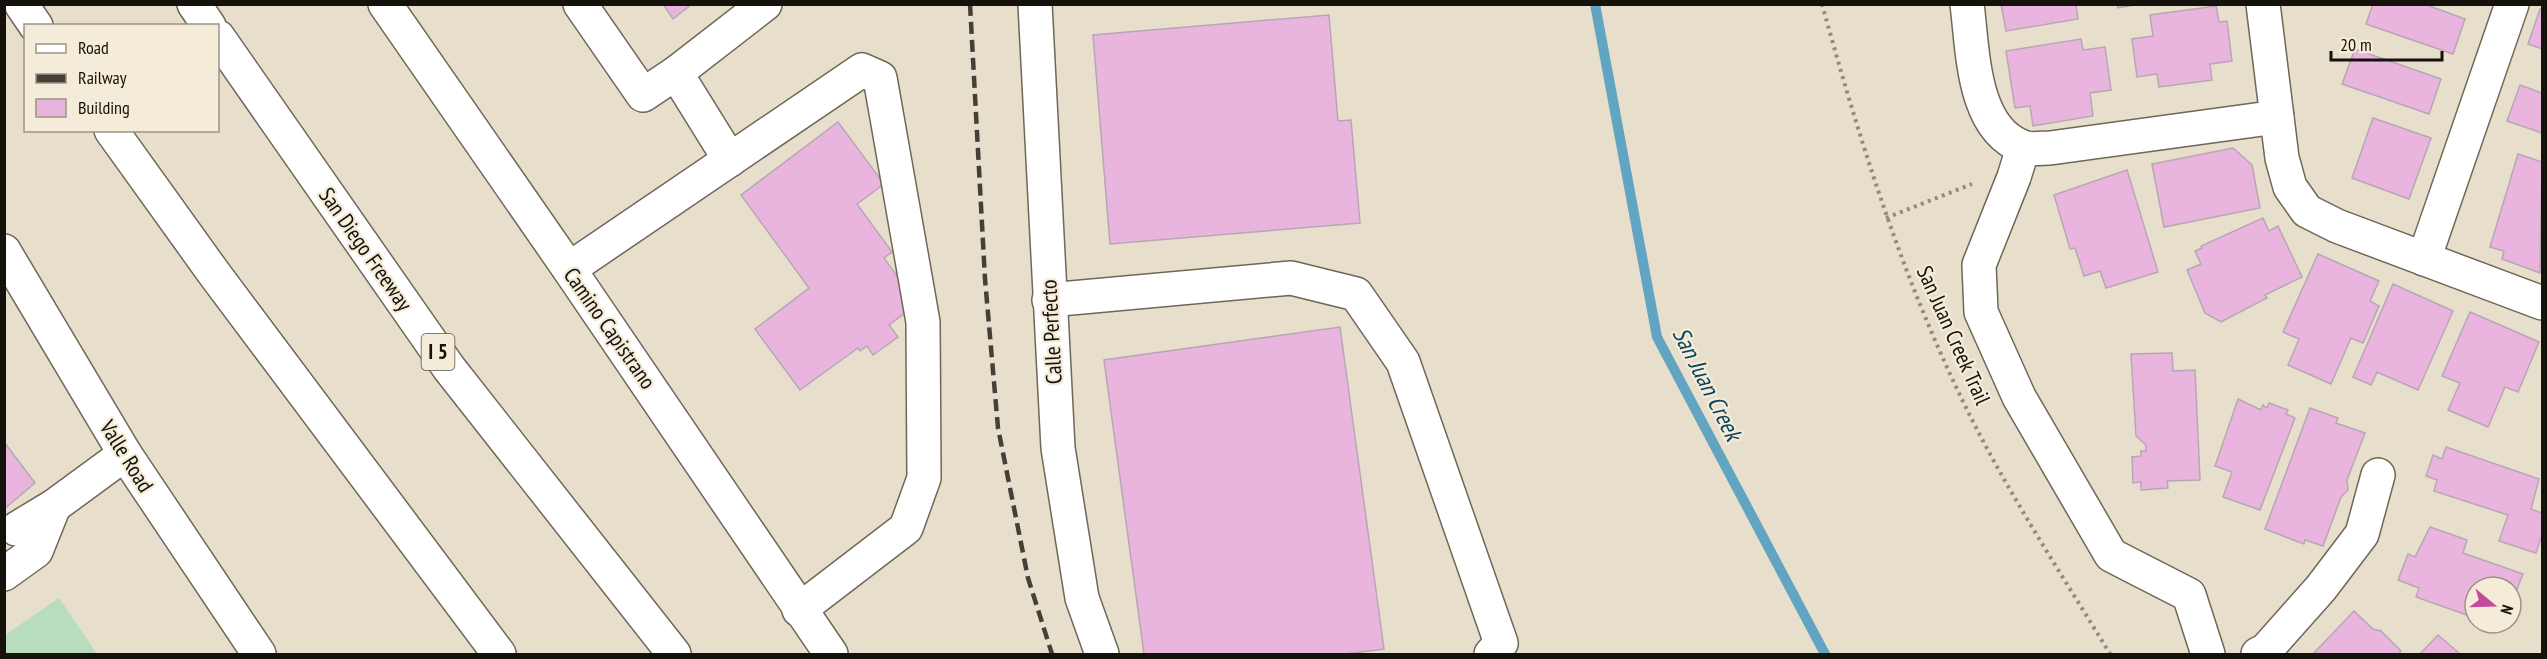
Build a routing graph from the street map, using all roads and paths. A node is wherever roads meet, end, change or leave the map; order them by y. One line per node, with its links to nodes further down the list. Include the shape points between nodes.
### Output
1 (21, 4): 11 (main road)
2 (194, 4): 12 (main road)
3 (385, 4): 22 (main road, Camino Capistrano)
4 (580, 4): 14 (main road, via 643,95)
5 (765, 4): 14 (main road)
6 (1035, 4): 23 (main road, Calle Perfecto)
7 (1822, 4): 19 (path, San Juan Creek Trail)
8 (1967, 4): 18 (main road, via 1982,104)
9 (2263, 4): 15 (main road)
10 (2512, 4): 21 (main road)
11 (35, 24)
12 (208, 24)
13 (219, 39): 33 (main road, San Diego Freeway / I 5, via 450,368)
14 (676, 73): 17 (main road)
15 (2277, 117): 18 (main road, via 2050,148); 21 (main road, via 2289,187 2307,211)
16 (112, 132): 32 (main road)
17 (730, 160): 22 (main road); 30 (main road, via 862,70 880,78 923,322 924,478 906,528)
18 (2019, 162): 19 (path); 38 (main road, via 1979,265 1981,312 2019,397 2111,555 2189,595)
19 (1886, 218): 37 (path, San Juan Creek Trail, via 1982,439)
20 (4, 251): 25 (main road, Valle Road)
21 (2424, 259): 24 (main road)
22 (569, 268): 30 (main road, Camino Capistrano)
23 (1049, 300): 35 (main road, Calle Perfecto, via 1058,448 1082,598); 36 (main road, via 1291,278 1356,294 1402,362 1501,643)
24 (2542, 303)
25 (125, 454): 27 (main road); 31 (main road, Valle Road)
26 (2378, 475): 39 (main road, via 2362,534 2321,588 2266,650)
27 (54, 506): 28 (main road); 29 (main road, via 36,551)
28 (16, 529)
29 (4, 574)
30 (799, 610): 34 (main road, Camino Capistrano)
31 (259, 654)
32 (499, 654)
33 (674, 654)
34 (831, 654)
35 (1102, 654)
36 (1491, 654)
37 (2110, 654)
38 (2208, 654)
39 (2258, 654)

